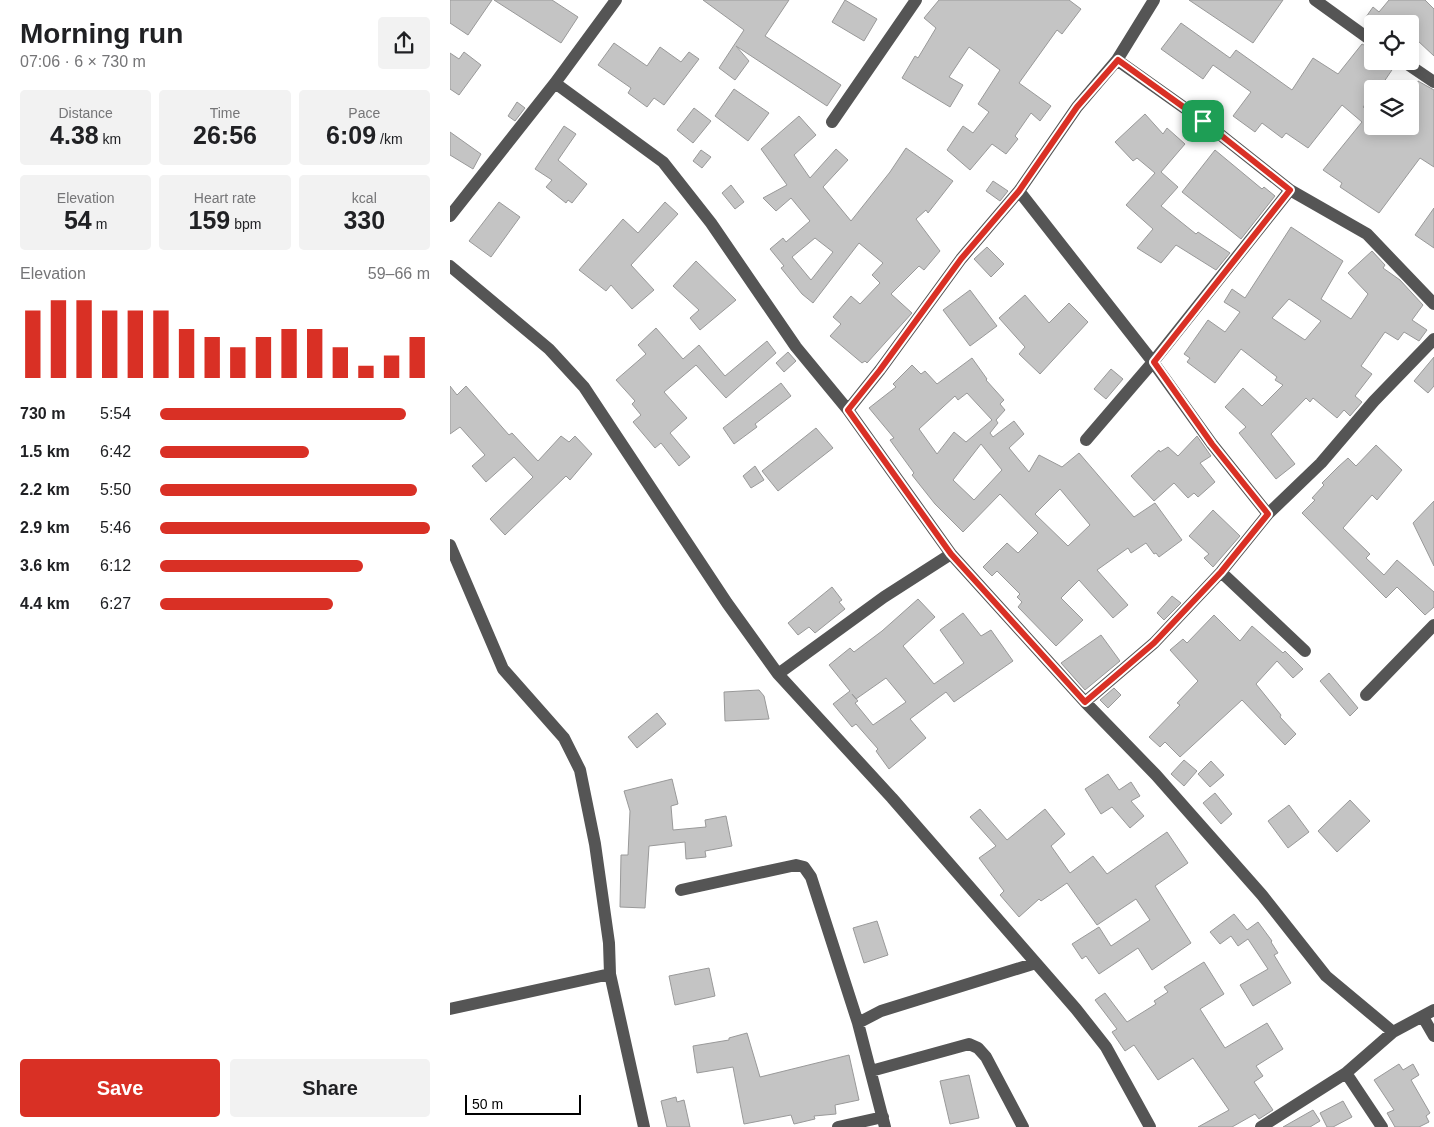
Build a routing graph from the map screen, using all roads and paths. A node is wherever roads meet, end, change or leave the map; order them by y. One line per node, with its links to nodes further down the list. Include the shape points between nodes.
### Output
1 (616, 0): 9 (street)
2 (916, 0): 10 (street)
3 (1154, 0): 6 (street)
4 (1315, 0): 5 (street)
5 (1364, 35)
6 (1118, 60): 11 (street, via 1203,121); 12 (street, via 1077,107)
7 (1416, 70): 8 (street)
8 (1434, 82)
9 (555, 83): 13 (street); 18 (street, via 663,162 711,223 796,347)
10 (832, 122)
11 (1290, 190): 15 (street, via 1367,234); 17 (street)
12 (1019, 191): 17 (street); 18 (street, via 961,259)
13 (450, 216)
14 (450, 266): 26 (street, via 549,349 584,387)
15 (1434, 304)
16 (1434, 339): 20 (street, via 1374,401 1321,463)
17 (1154, 362): 19 (street); 20 (street, via 1212,444)
18 (848, 410): 22 (street)
19 (1086, 440)
20 (1268, 514): 23 (street)
21 (450, 545): 31 (street, via 503,669 564,738 580,770 595,844 609,943)
22 (951, 554): 26 (street, via 884,597); 28 (street)
23 (1221, 572): 25 (street); 28 (street, via 1154,643)
24 (1434, 625): 27 (street)
25 (1304, 651)
26 (778, 674): 30 (street)
27 (1366, 695)
28 (1085, 702): 35 (street, via 1156,774 1256,888 1326,976)
29 (680, 890): 34 (street, via 796,865 804,867 811,877)
30 (1036, 963): 34 (street, via 881,1011); 43 (street, via 1106,1047)
31 (610, 974): 32 (street); 40 (street)
32 (450, 1009)
33 (1429, 1013): 35 (street); 36 (street)
34 (858, 1023): 37 (street)
35 (1393, 1032): 38 (street)
36 (1434, 1036)
37 (872, 1071): 39 (street); 42 (street, via 968,1044 978,1048 986,1057)
38 (1346, 1073): 44 (street); 45 (street)
39 (884, 1122): 41 (street)
40 (644, 1127)
41 (838, 1127)
42 (1023, 1127)
43 (1150, 1127)
44 (1261, 1127)
45 (1382, 1127)

